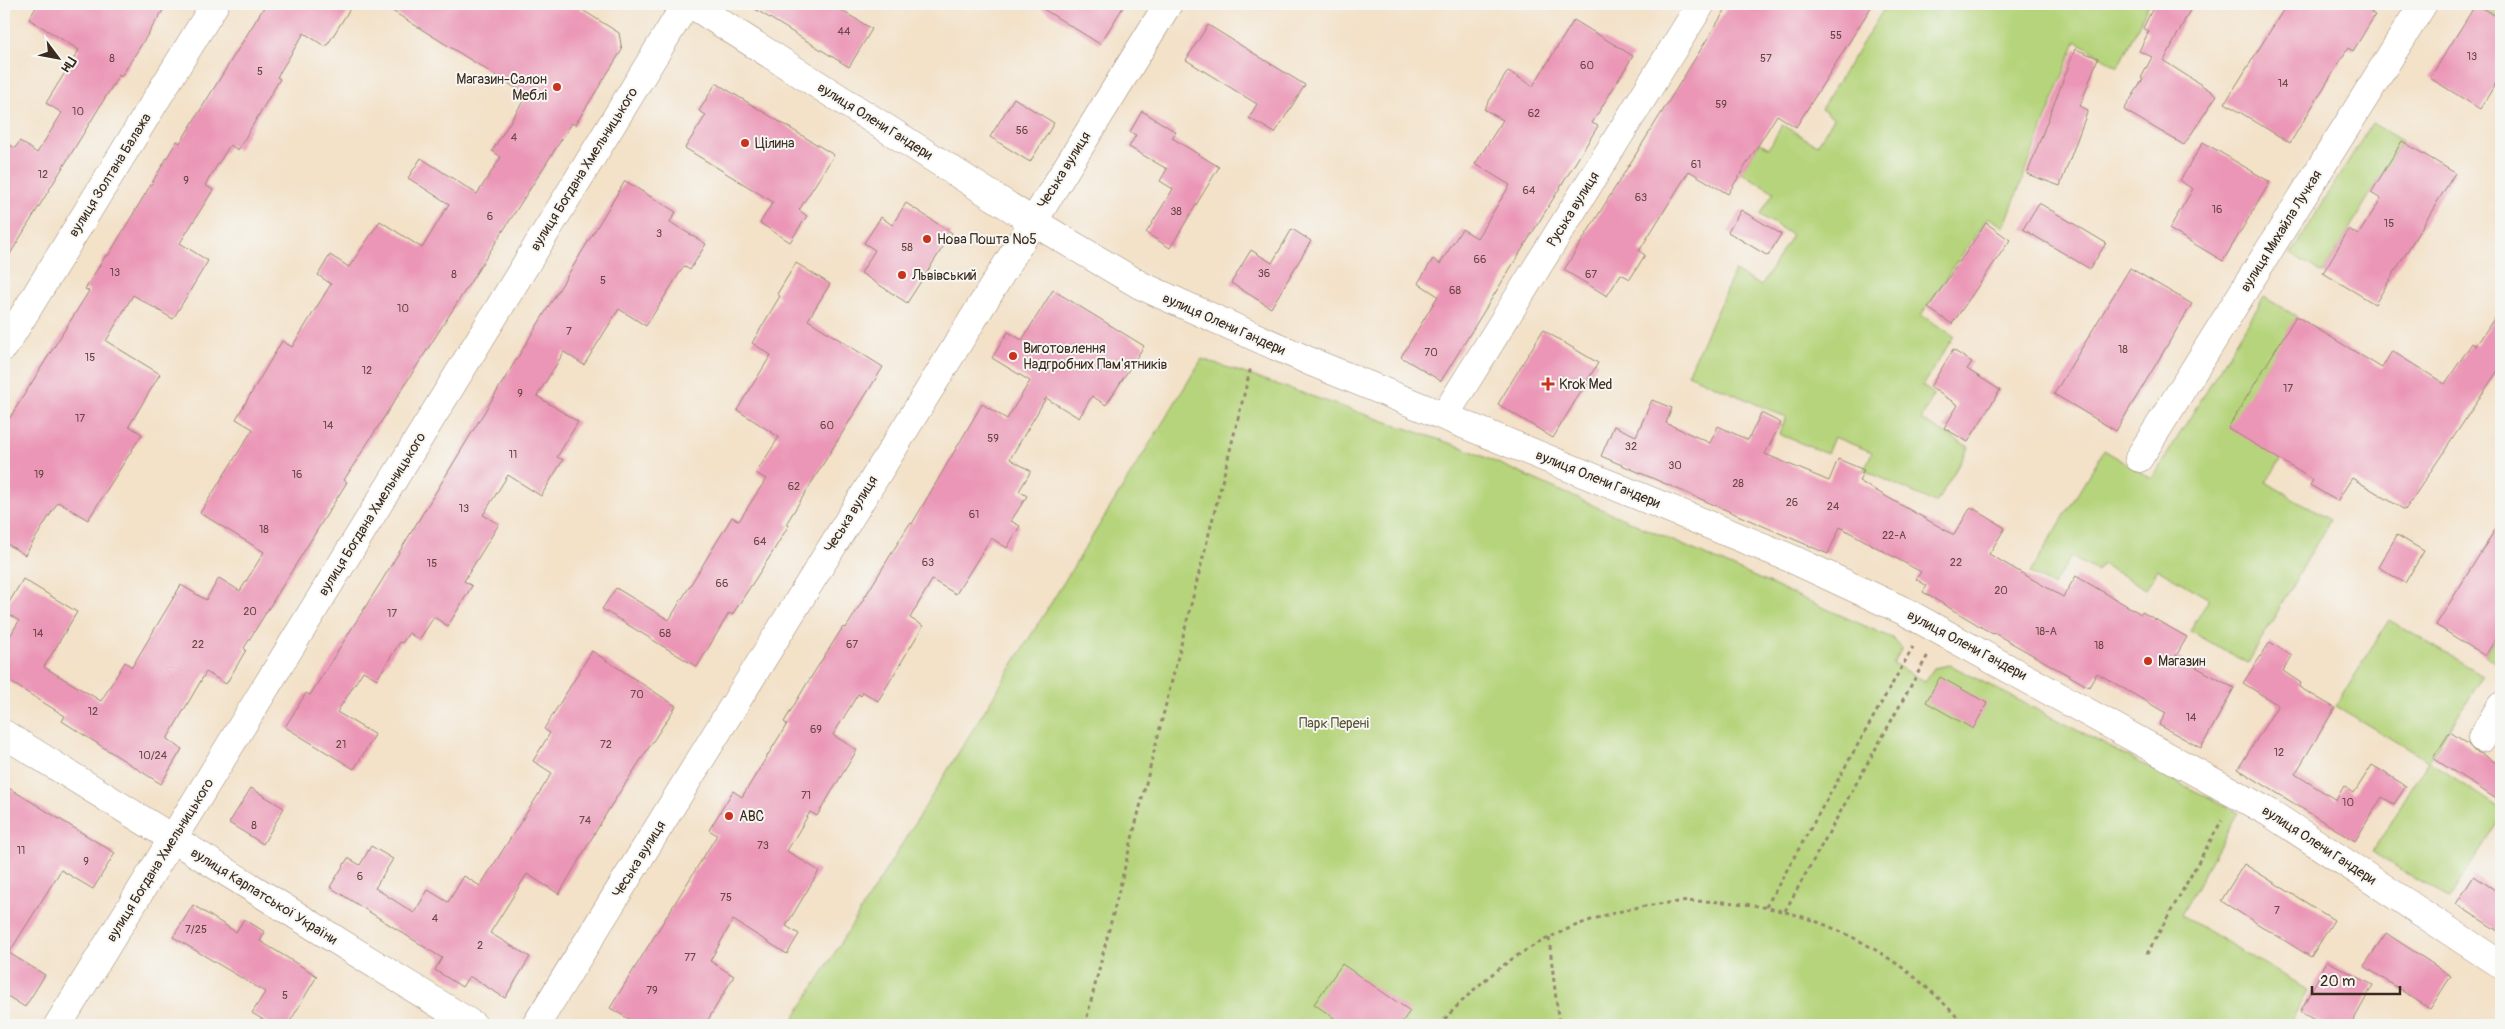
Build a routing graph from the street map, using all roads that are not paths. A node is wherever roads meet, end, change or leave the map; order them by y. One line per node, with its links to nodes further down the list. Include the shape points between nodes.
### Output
1 (216, 4): 8 (street, вулиця Золтана Балажа)
2 (686, 4): 14 (street, вулиця Богдана Хмельницького)
3 (691, 4): 7 (street, вулиця Олени Гандери)
4 (1168, 4): 7 (street, Чеська вулиця)
5 (1701, 4): 9 (street, Руська вулиця)
6 (2423, 4): 10 (street, вулиця Михайла Лучкая)
7 (1032, 221): 9 (street, вулиця Олени Гандери, via 1147,289 1258,339); 18 (street, Чеська вулиця)
8 (4, 347)
9 (1445, 415): 15 (street, вулиця Олени Гандери, via 1790,558 1934,627 2237,793 2300,831)
10 (2139, 458)
11 (2501, 706): 13 (street)
12 (4, 734): 14 (street, вулиця Карпатської України)
13 (2482, 738)
14 (172, 840): 16 (street, вулиця Богдана Хмельницького); 17 (street, вулиця Карпатської України)
15 (2501, 965)
16 (58, 1025)
17 (474, 1025)
18 (536, 1025)

